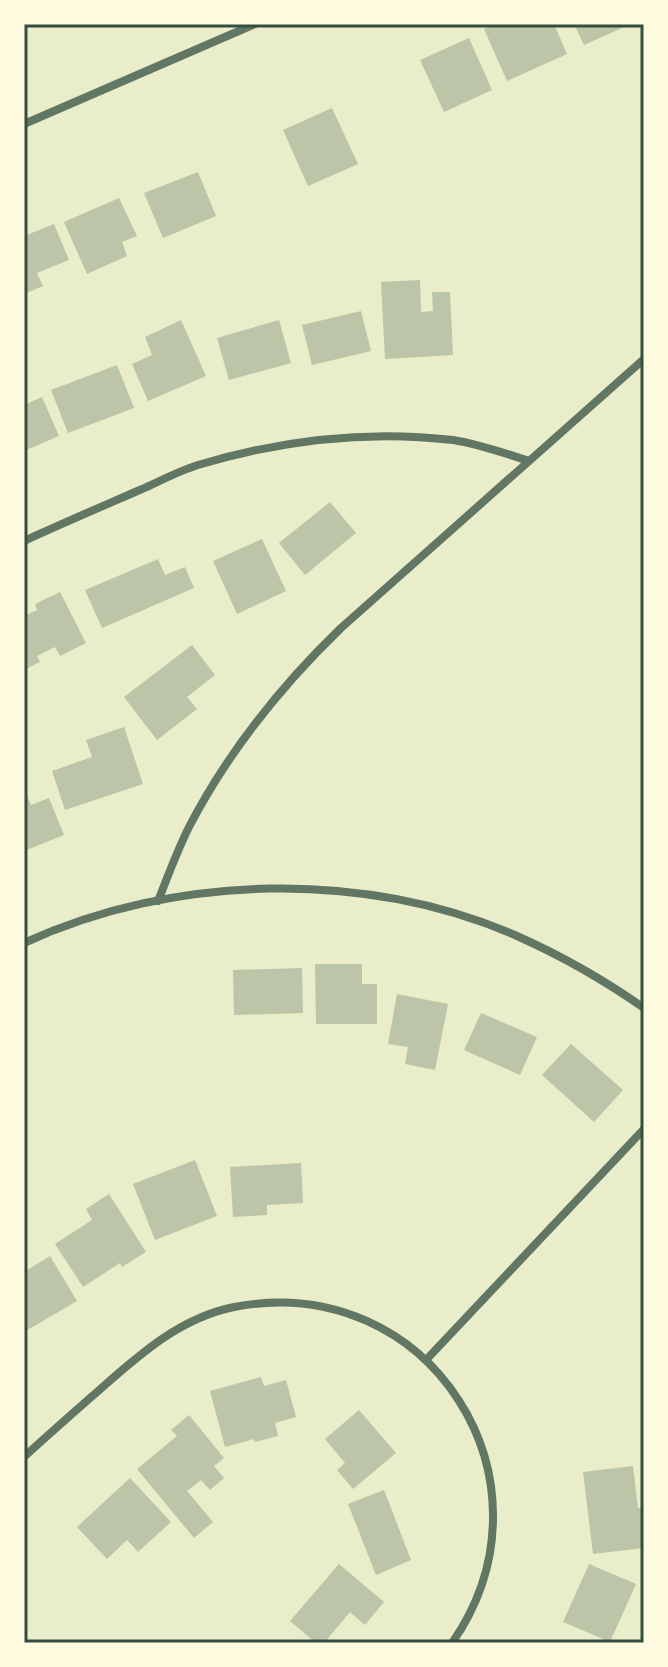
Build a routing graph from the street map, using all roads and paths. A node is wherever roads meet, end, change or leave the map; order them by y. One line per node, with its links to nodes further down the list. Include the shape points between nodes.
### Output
1 (255, 24): 2 (street)
2 (24, 124)
3 (644, 359): 4 (street)
4 (529, 461): 5 (street, via 454,440 392,436 271,446 196,466); 6 (street, via 341,628 258,718 207,795)
5 (24, 541)
6 (158, 901): 7 (street, via 109,912); 8 (street, via 210,892 288,889 404,901 515,935 585,969)
7 (24, 943)
8 (644, 1008)
9 (644, 1129): 10 (street)
10 (426, 1360): 11 (street, via 383,1329 324,1306 278,1302 233,1307 169,1332); 12 (street, via 452,1388 475,1428 493,1494 489,1562 474,1605)
11 (24, 1457)
12 (452, 1643)

